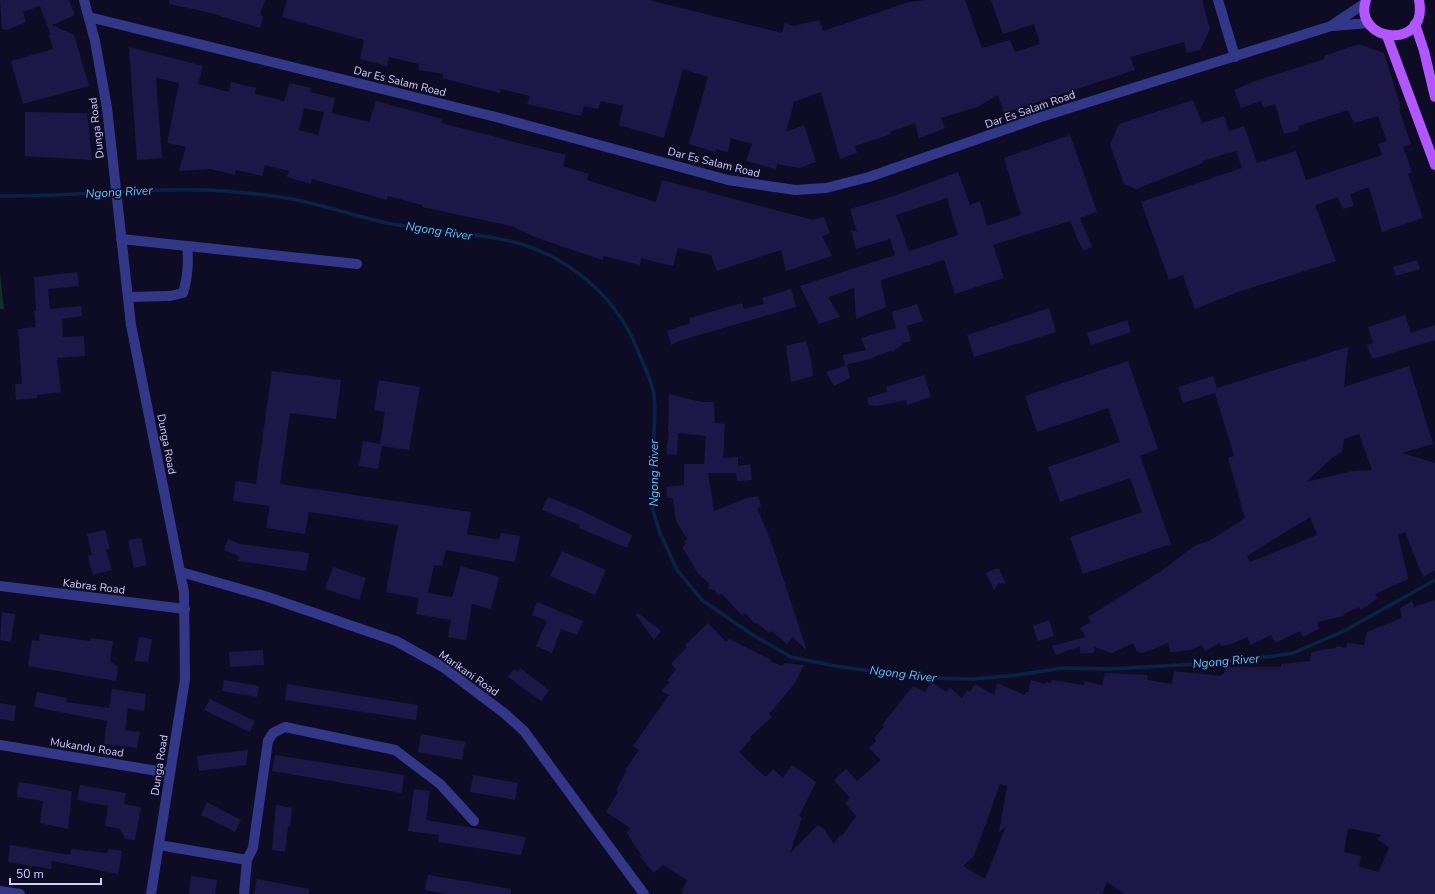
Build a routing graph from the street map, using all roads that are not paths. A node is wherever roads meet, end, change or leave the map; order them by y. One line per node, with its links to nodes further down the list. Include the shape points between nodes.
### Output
1 (84, 0): 5 (street, Dunga Road)
2 (1218, 0): 10 (street)
3 (1419, 0): 7 (main road)
4 (1366, 1): 6 (main road, via 1365,13); 8 (street, Dar Es Salam Road)
5 (89, 17): 10 (street, Dar Es Salam Road, via 496,117 728,180 795,190 826,188 869,177 1041,116); 13 (street, Dunga Road, via 107,108)
6 (1369, 23): 8 (street); 9 (main road, via 1376,31)
7 (1416, 24): 9 (main road, via 1403,34); 11 (main road)
8 (1331, 26): 10 (street, Dar Es Salam Road)
9 (1387, 36): 12 (main road)
10 (1235, 57)
11 (1435, 97)
12 (1435, 165)
13 (121, 239): 14 (street); 16 (street, Dunga Road)
14 (188, 246): 15 (street); 16 (street, via 189,263 183,294)
15 (357, 264)
16 (128, 297): 17 (street, Dunga Road, via 142,383)
17 (181, 572): 19 (street, Dunga Road); 29 (street, Marikani Road, via 265,596 389,639 443,667 524,731)
18 (0, 586): 19 (street, Kabras Road)
19 (185, 609): 21 (street, Dunga Road, via 185,679)
20 (0, 745): 21 (street, Mukandu Road)
21 (170, 773): 23 (street, Dunga Road)
22 (474, 821): 24 (street, via 440,784 395,750 286,727 273,733 268,741 253,848)
23 (158, 845): 24 (street); 27 (street, Dunga Road)
24 (247, 860): 28 (street)
25 (0, 891): 26 (street)
26 (20, 894)
27 (151, 894)
28 (244, 894)
29 (644, 894)

